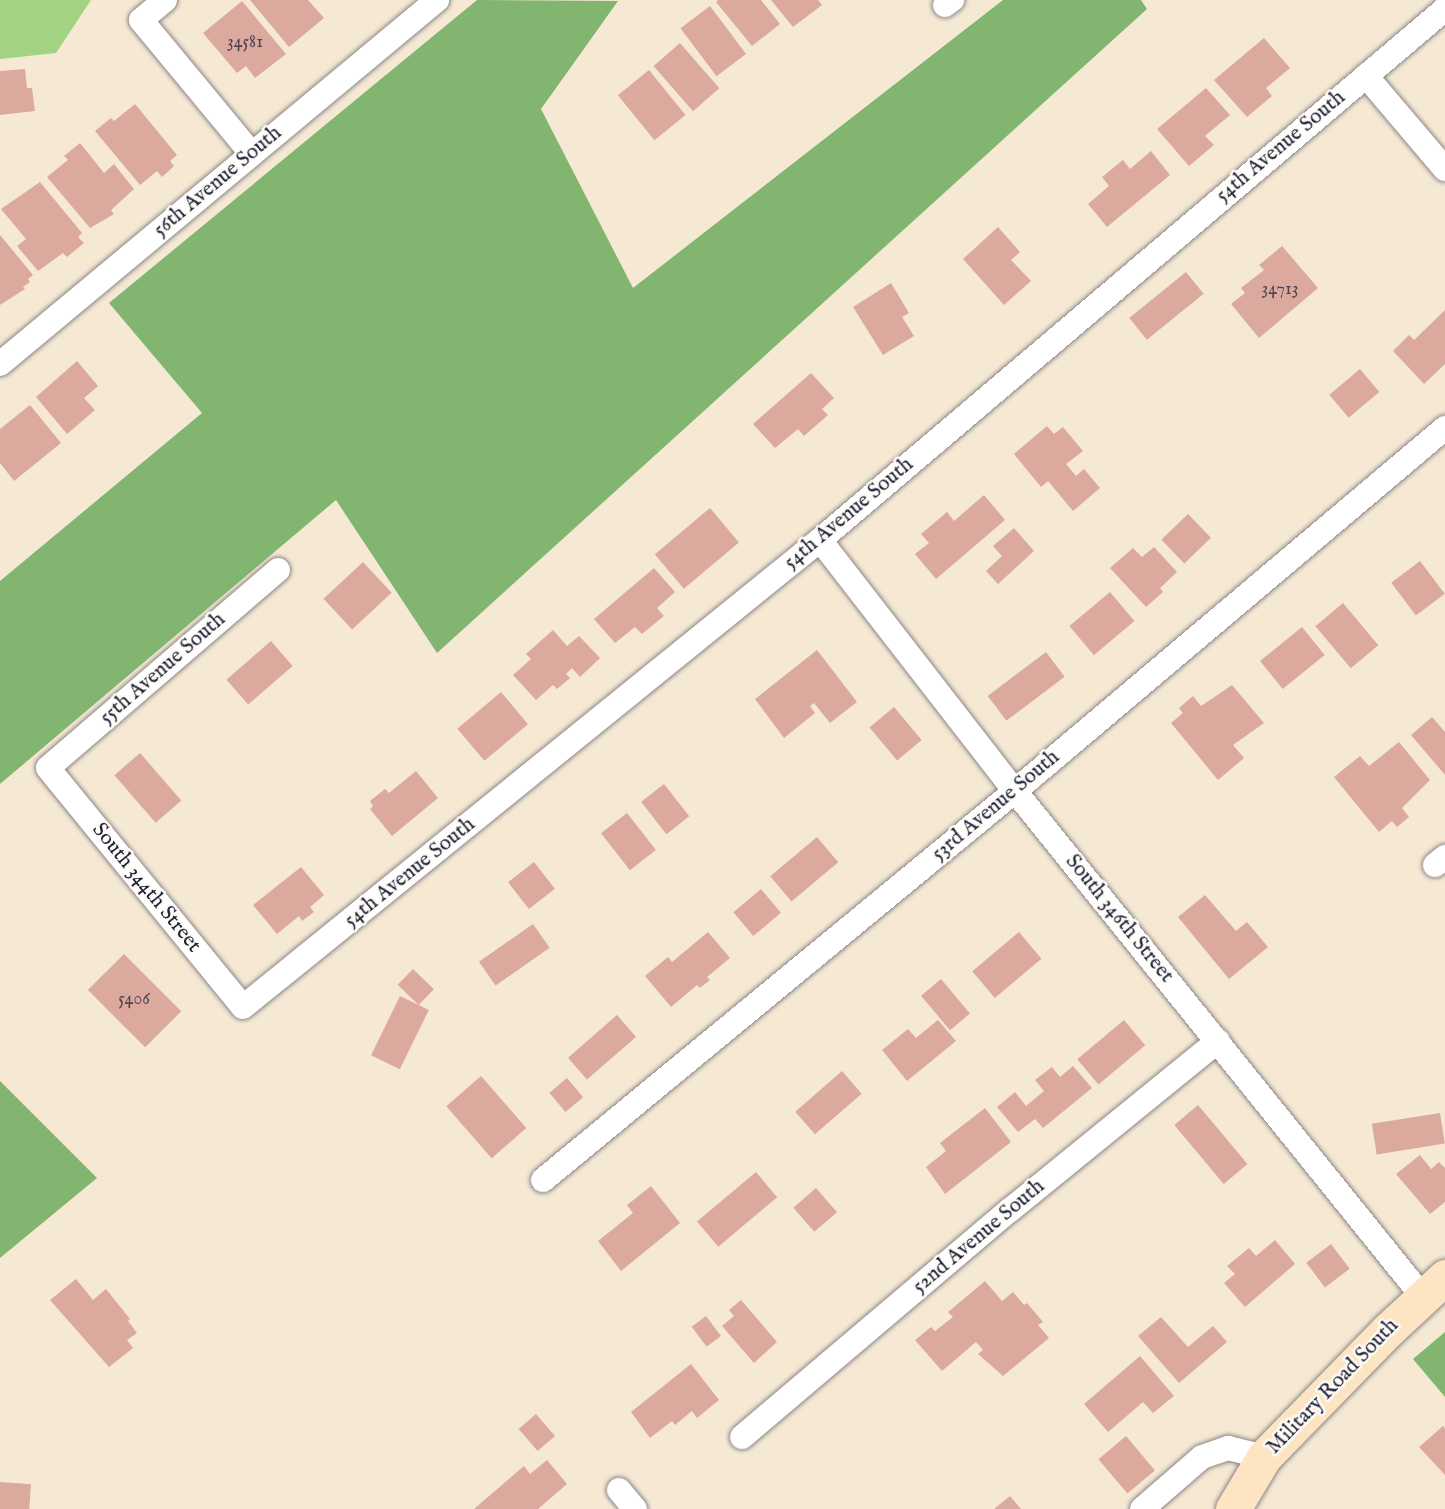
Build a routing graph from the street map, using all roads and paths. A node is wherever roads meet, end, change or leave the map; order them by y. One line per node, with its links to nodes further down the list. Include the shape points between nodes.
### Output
1 (165, 0): 5 (street, via 141,20)
2 (437, 0): 5 (street, 56th Avenue South)
3 (1445, 9): 4 (street, 54th Avenue South)
4 (1366, 76): 6 (street); 9 (street, 54th Avenue South)
5 (252, 155): 7 (street, 56th Avenue South)
6 (1445, 170)
7 (0, 365)
8 (1445, 428): 12 (street, 53rd Avenue South)
9 (820, 540): 12 (street, South 346th Street); 13 (street, 54th Avenue South)
10 (278, 570): 11 (street, 55th Avenue South)
11 (48, 768): 13 (street, South 344th Street)
12 (1015, 790): 14 (street, South 346th Street); 15 (street, 53rd Avenue South)
13 (243, 1007)
14 (1218, 1041): 16 (street, South 346th Street); 17 (street, 52nd Avenue South)
15 (543, 1180)
16 (1434, 1286): 18 (main road, Military Road South)
17 (743, 1437)
18 (1264, 1457): 19 (street, via 1228,1448 1202,1457); 20 (main road, Military Road South)
19 (1142, 1509)
20 (1233, 1509)

